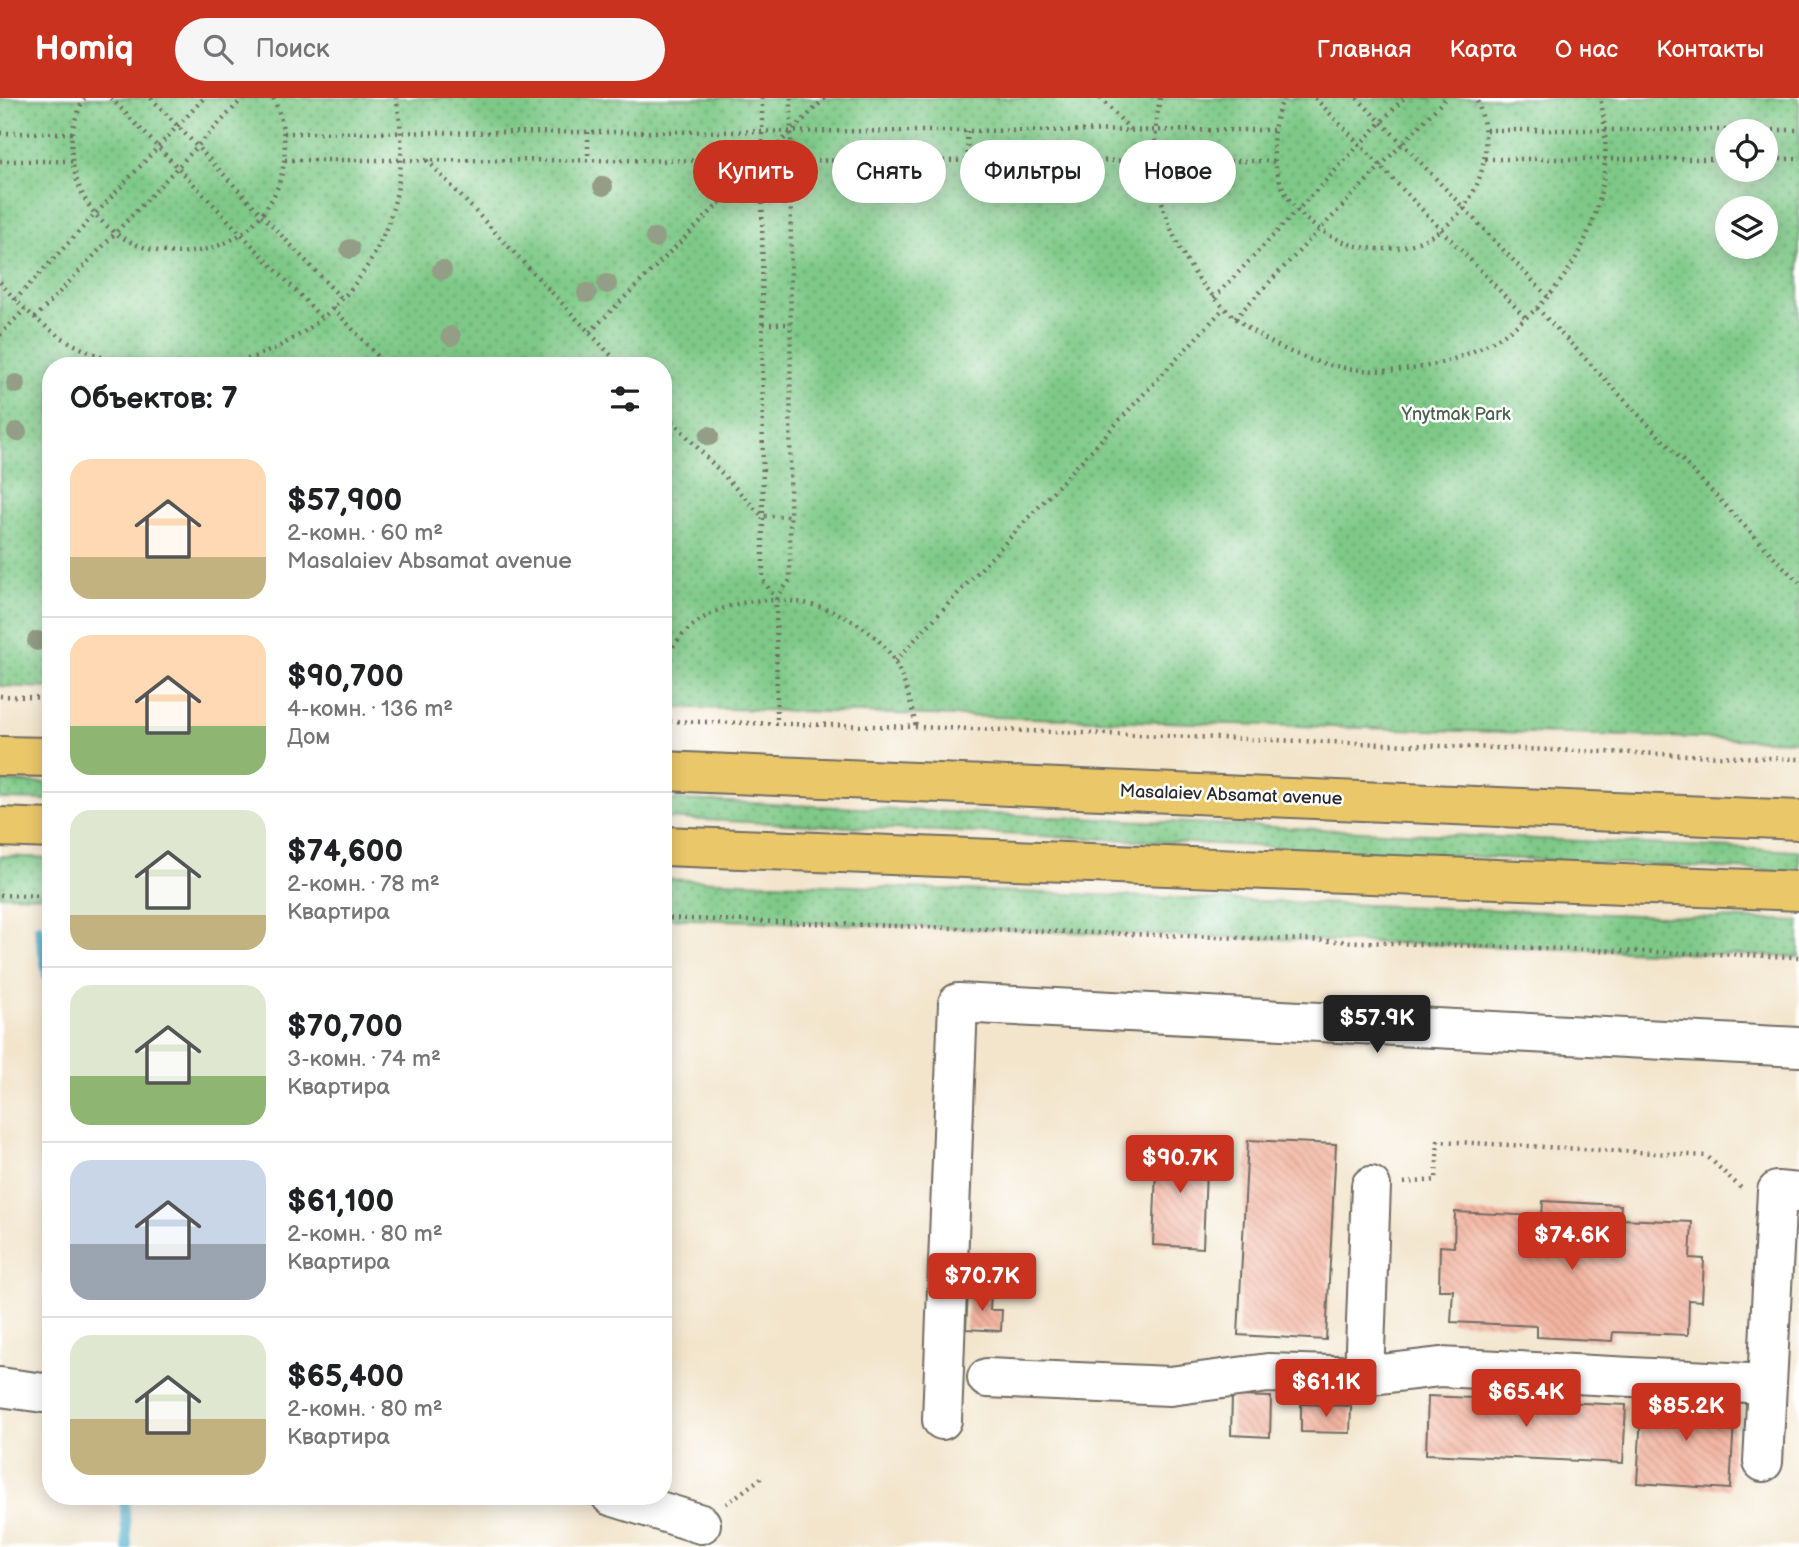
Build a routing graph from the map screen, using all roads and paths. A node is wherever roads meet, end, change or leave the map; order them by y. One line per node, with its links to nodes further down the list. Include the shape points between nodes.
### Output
1 (84, 98): 34 (path)
2 (111, 98): 44 (path)
3 (151, 98): 21 (path)
4 (204, 98): 21 (path)
5 (243, 98): 43 (path)
6 (273, 98): 35 (path)
7 (397, 98): 31 (path)
8 (762, 98): 26 (path)
9 (791, 98): 27 (path)
10 (825, 98): 27 (path)
11 (1100, 98): 29 (path)
12 (1160, 98): 30 (path)
13 (1283, 98): 22 (path)
14 (1315, 98): 42 (path)
15 (1357, 98): 20 (path)
16 (1404, 98): 20 (path)
17 (1446, 98): 41 (path)
18 (1476, 98): 23 (path)
19 (1600, 98): 24 (path)
20 (1381, 123): 41 (path); 42 (path)
21 (178, 126): 43 (path); 44 (path)
22 (1273, 130): 30 (path); 60 (path)
23 (1486, 130): 24 (path); 45 (path)
24 (1606, 130): 25 (path); 46 (path)
25 (1799, 130)
26 (762, 131): 27 (path); 32 (path); 36 (path)
27 (791, 131): 28 (path); 37 (path); 38 (path)
28 (967, 131): 29 (path); 39 (path)
29 (1132, 131): 30 (path)
30 (1156, 131): 40 (path)
31 (401, 132): 32 (path); 35 (path); 51 (path)
32 (588, 132): 53 (path)
33 (0, 133): 34 (path)
34 (72, 133): 58 (path)
35 (284, 133): 50 (path)
36 (762, 140)
37 (782, 140)
38 (791, 140)
39 (967, 140)
40 (1156, 140)
41 (1402, 143): 61 (path); 67 (path)
42 (1360, 145): 61 (path); 68 (path)
43 (198, 146): 62 (path); 70 (path)
44 (158, 147): 62 (path); 69 (path)
45 (1485, 159): 46 (path); 67 (path, via 1478,184)
46 (1605, 159): 47 (path); 76 (path, via 1603,184 1588,233)
47 (1715, 159)
48 (1778, 159): 49 (path)
49 (1799, 159)
50 (285, 160): 51 (path); 70 (path)
51 (401, 160): 52 (path); 78 (path, via 397,194 384,235 364,272)
52 (427, 160): 53 (path); 90 (path)
53 (588, 160): 54 (path)
54 (693, 160)
55 (818, 160): 56 (path)
56 (960, 160)
57 (0, 161): 58 (path)
58 (72, 161): 69 (path, via 82,194)
59 (1236, 161): 60 (path)
60 (1273, 161): 68 (path)
61 (1381, 166): 71 (path); 72 (path)
62 (178, 167): 73 (path); 74 (path)
63 (720, 203): 90 (path)
64 (763, 203): 88 (path)
65 (791, 203): 89 (path)
66 (1163, 203): 77 (path, via 1191,268)
67 (1463, 208): 72 (path); 76 (path)
68 (1298, 211): 71 (path); 77 (path)
69 (95, 214): 73 (path); 79 (path)
70 (262, 214): 74 (path); 78 (path)
71 (1320, 230): 72 (path, via 1339,242 1376,249 1413,244); 86 (path)
72 (1442, 230): 87 (path)
73 (116, 233): 74 (path, via 136,246 181,254 204,251); 84 (path)
74 (242, 234): 85 (path)
75 (0, 282): 79 (path)
76 (1548, 297): 82 (path)
77 (1214, 298): 81 (path)
78 (342, 299): 80 (path)
79 (15, 300): 83 (path)
80 (333, 308): 85 (path); 94 (path)
81 (1224, 308): 86 (path); 102 (path)
82 (1537, 308): 87 (path); 99 (path)
83 (25, 309): 84 (path); 91 (path)
84 (35, 318): 92 (path)
85 (322, 318): 93 (path, via 288,342)
86 (1235, 318): 87 (path, via 1293,354 1336,367 1381,372 1448,361 1489,344)
87 (1526, 318)
88 (762, 324): 89 (path); 97 (path)
89 (791, 324): 98 (path)
90 (590, 332): 95 (path)
91 (0, 335)
92 (102, 357)
93 (255, 357)
94 (379, 357)
95 (613, 357)
96 (672, 421): 97 (path)
97 (762, 516): 98 (path); 100 (path, via 762,580)
98 (790, 516): 100 (path, via 790,580)
99 (1799, 583)
100 (776, 599): 101 (path, via 746,601 721,610 700,621); 102 (path, via 808,603 850,620 870,632); 106 (path)
101 (672, 649)
102 (895, 661): 107 (path)
103 (0, 696): 104 (path)
104 (42, 698)
105 (672, 721): 106 (path)
106 (777, 724): 107 (path)
107 (916, 727): 110 (path)
108 (0, 756): 109 (main road)
109 (42, 757)
110 (1799, 759)
111 (672, 771): 112 (main road, Masalaiev Absamat avenue)
112 (1799, 820)
113 (0, 827): 114 (main road)
114 (42, 829)
115 (672, 846): 116 (main road)
116 (1799, 891)
117 (0, 895): 118 (path)
118 (42, 897)
119 (672, 918): 120 (path)
120 (1799, 957)
121 (1799, 1047): 129 (street, via 958,1003)
122 (1371, 1186): 123 (path, via 1436,1180 1438,1141 1707,1156 1742,1189); 124 (street)
123 (1788, 1192): 126 (street)
124 (1364, 1376): 125 (street, via 1268,1373 1170,1386); 126 (street, via 1440,1367)
125 (986, 1378)
126 (1767, 1384): 130 (street)
127 (0, 1387): 128 (street)
128 (42, 1393)
129 (942, 1420)
130 (1763, 1462)
131 (640, 1505): 132 (street)
132 (701, 1524)

